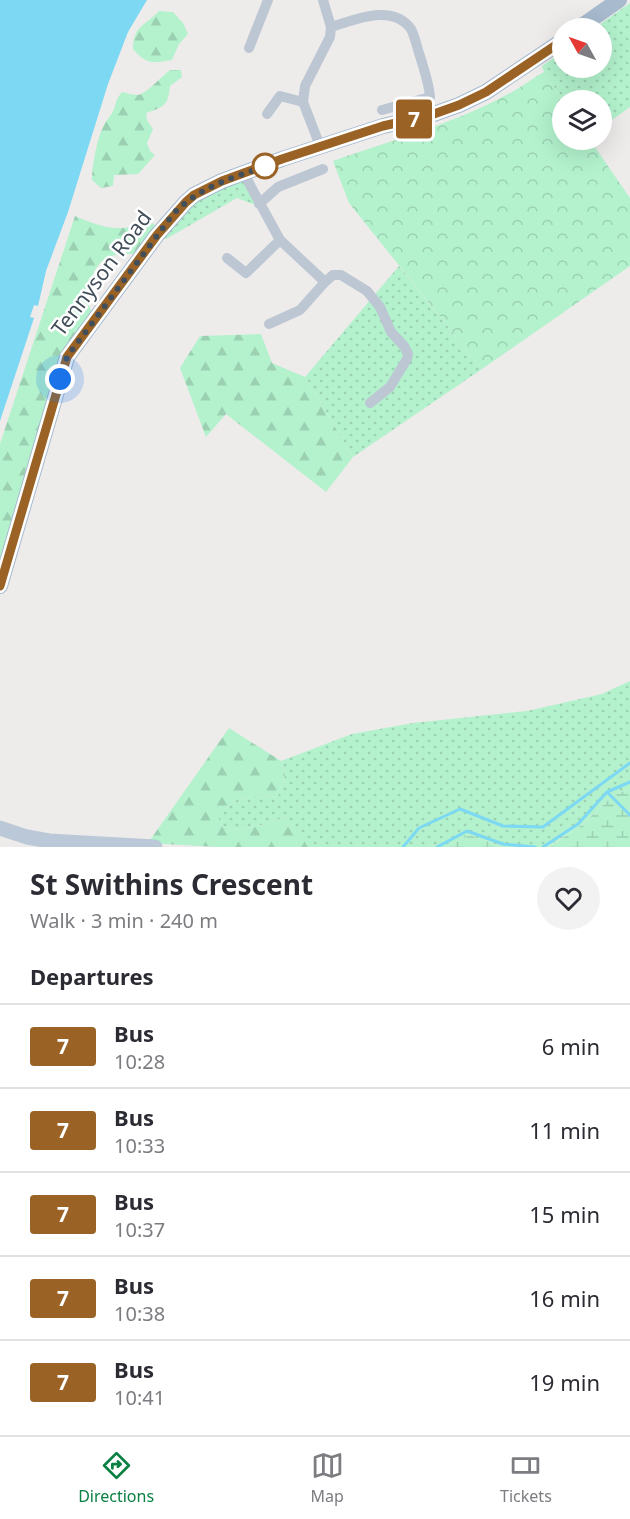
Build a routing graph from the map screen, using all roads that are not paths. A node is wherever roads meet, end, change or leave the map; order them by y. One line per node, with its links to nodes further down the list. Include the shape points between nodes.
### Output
1 (268, 0): 6 (street)
2 (323, 0): 5 (street)
3 (619, 0): 4 (main road)
4 (593, 18)
5 (331, 27): 8 (street, via 325,50 305,86); 9 (street, via 377,15 392,16 412,30 430,97)
6 (249, 48)
7 (552, 48): 11 (main road, Tennyson Road, via 486,92 459,105)
8 (303, 102): 10 (street, via 280,96); 11 (street)
9 (382, 110)
10 (267, 114)
11 (320, 146): 13 (main road, Tennyson Road)
12 (322, 169): 14 (street, via 278,187)
13 (244, 174): 14 (street); 20 (main road, Tennyson Road, via 194,195 174,213 67,357)
14 (259, 204): 15 (street)
15 (280, 240): 16 (street, via 246,273); 17 (street)
16 (227, 258)
17 (325, 282): 18 (street, via 300,310); 19 (street, via 341,275 367,291 384,313 391,332 407,350 407,359 393,382)
18 (269, 324)
19 (370, 403)
20 (0, 586)
21 (0, 828): 22 (main road, via 49,841)
22 (150, 847): 23 (main road)
23 (155, 847)

